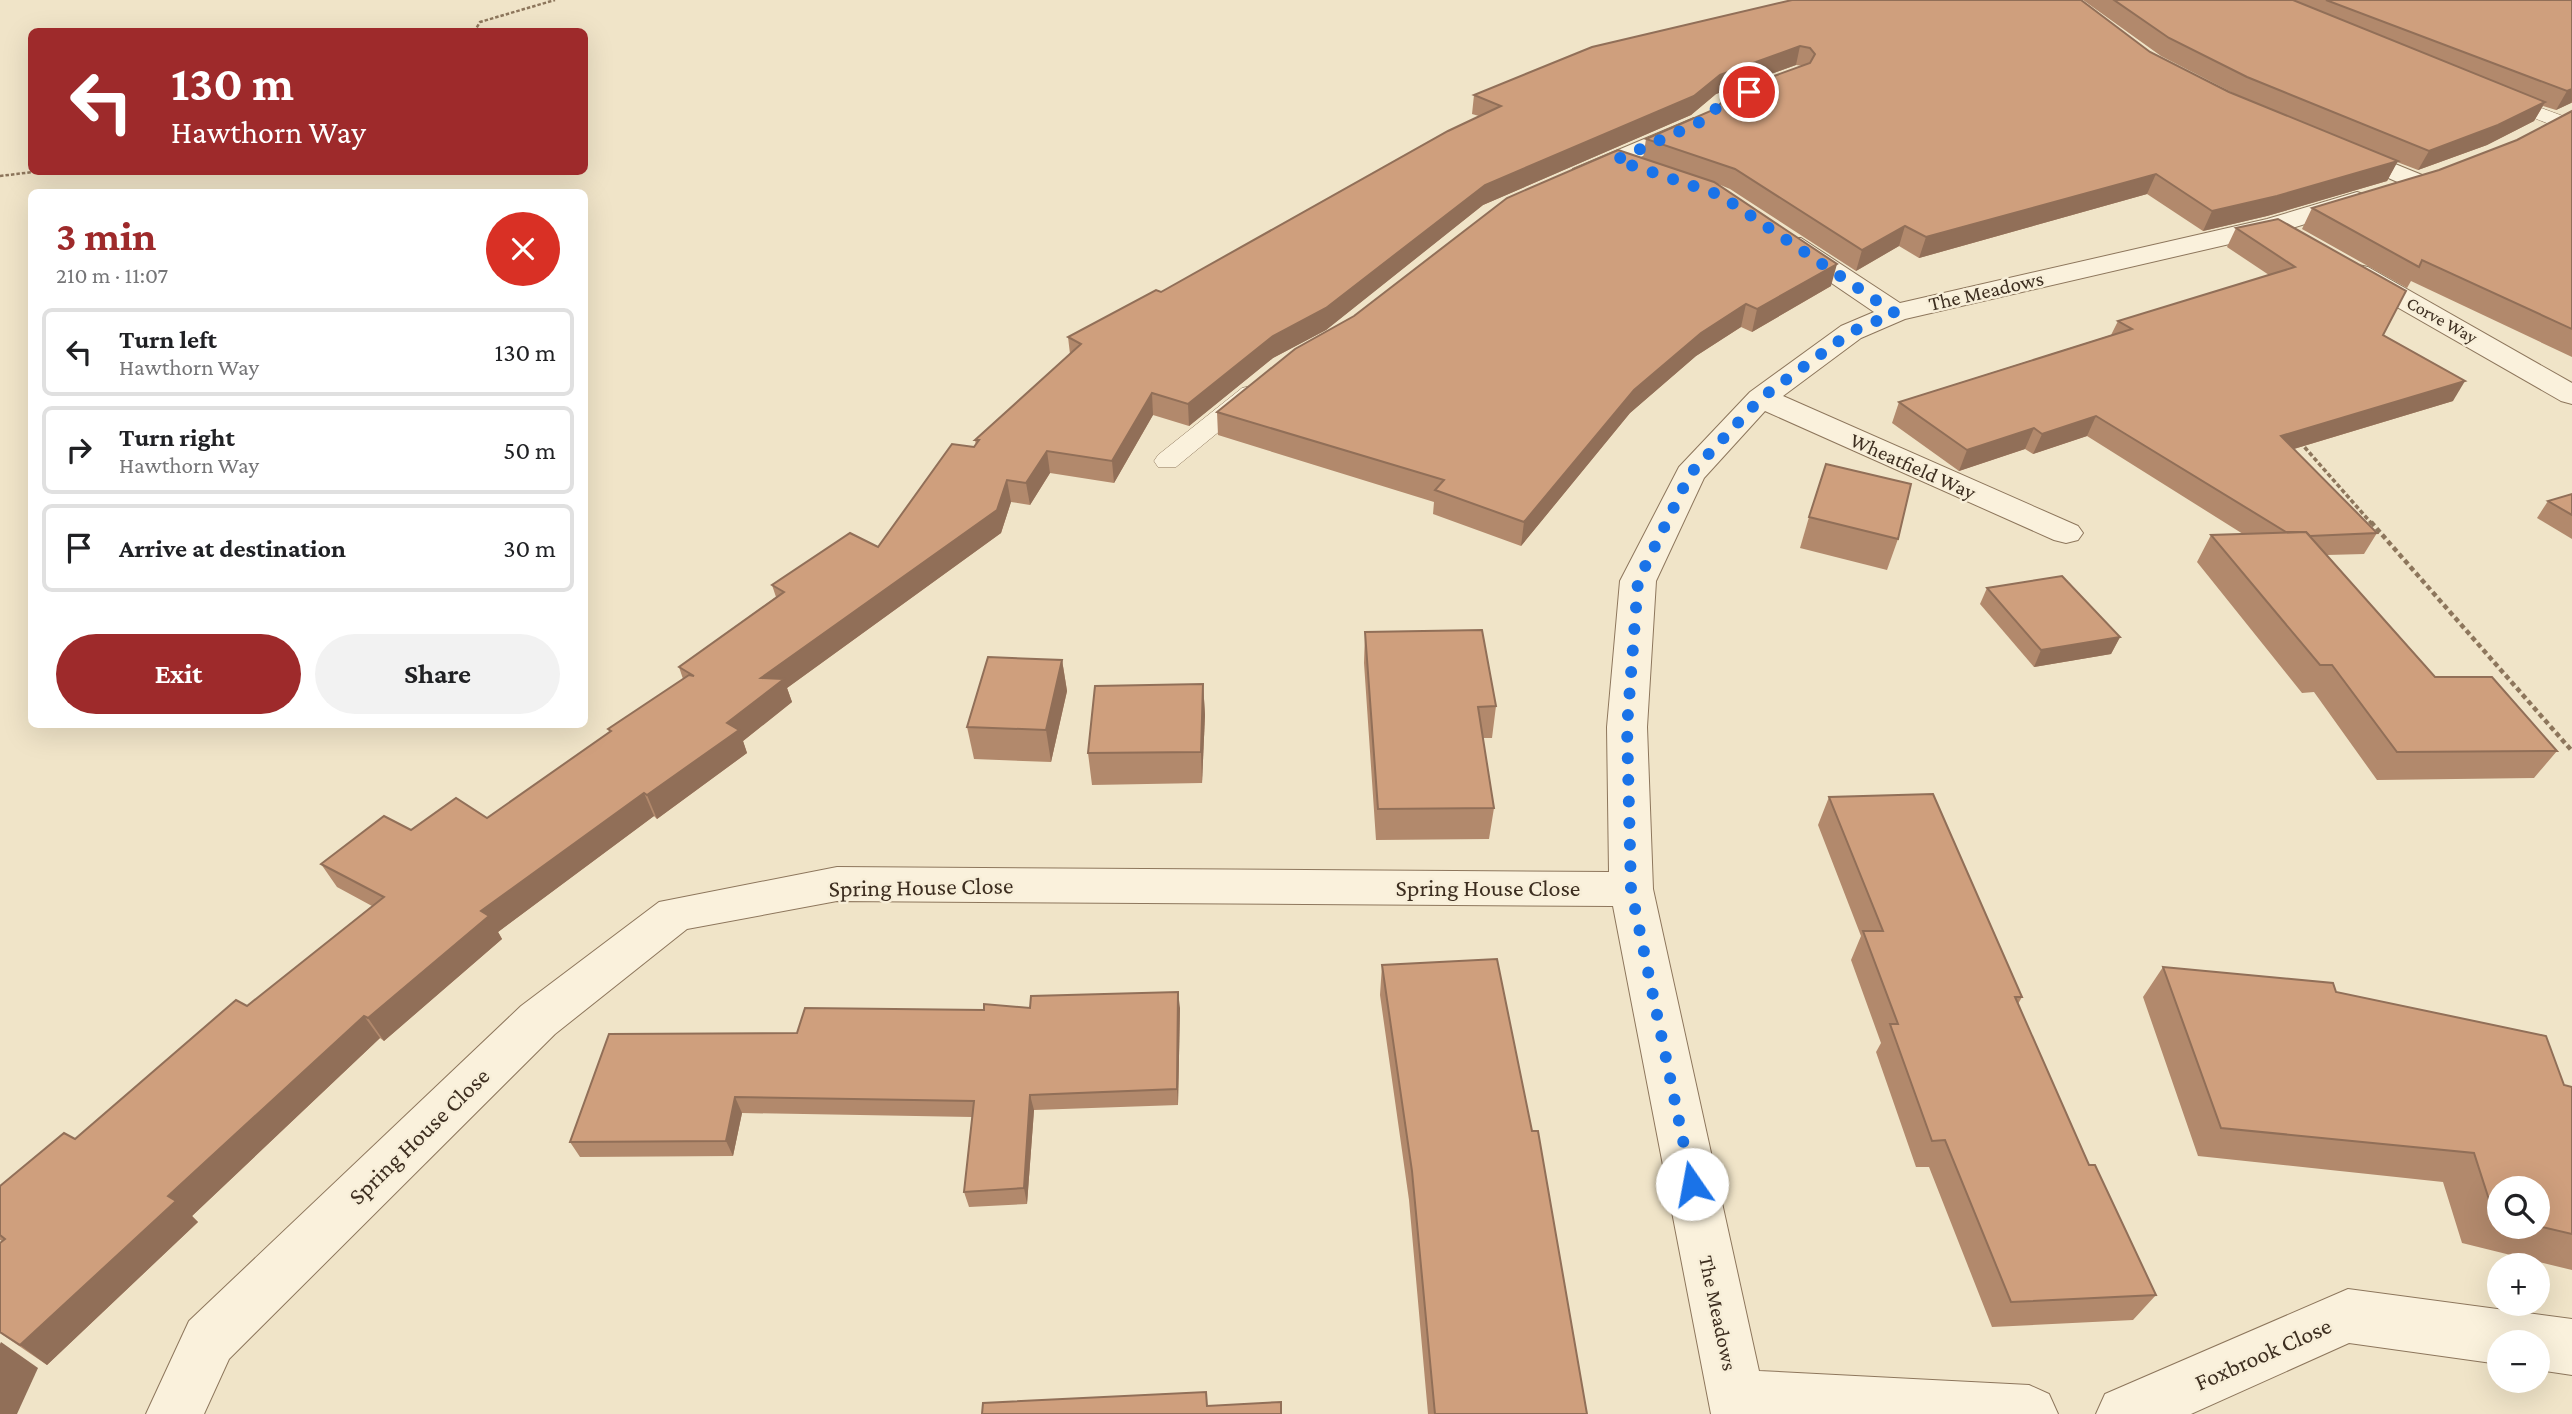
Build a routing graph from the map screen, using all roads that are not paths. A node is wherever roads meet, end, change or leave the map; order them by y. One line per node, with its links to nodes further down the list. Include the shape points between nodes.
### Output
1 (2480, 90): 3 (lane)
2 (1717, 108): 6 (street, via 1700,122)
3 (2564, 116): 4 (street)
4 (2532, 132)
5 (2330, 145): 9 (street)
6 (1616, 160): 8 (street); 10 (street)
7 (2444, 172): 9 (street, The Meadows)
8 (1655, 173)
9 (2418, 181): 11 (street, The Meadows)
10 (1555, 186)
11 (2273, 226): 13 (street, The Meadows); 15 (street, Corve Way)
12 (1772, 231): 13 (street)
13 (1895, 313): 16 (street, The Meadows, via 1851,332)
14 (1274, 374): 17 (lane)
15 (2572, 396)
16 (1761, 398): 18 (street, Wheatfield Way); 19 (street, The Meadows, via 1690,474 1638,581 1627,727)
17 (1167, 461)
18 (2066, 533)
19 (1631, 889): 21 (street, The Meadows); 22 (street, Spring House Close, via 837,884 675,914 538,1020 209,1340)
20 (2572, 1347): 24 (street, Foxbrook Close, via 2348,1316)
21 (1738, 1406): 23 (street)
22 (175, 1414)
23 (2029, 1414)
24 (2125, 1414)

